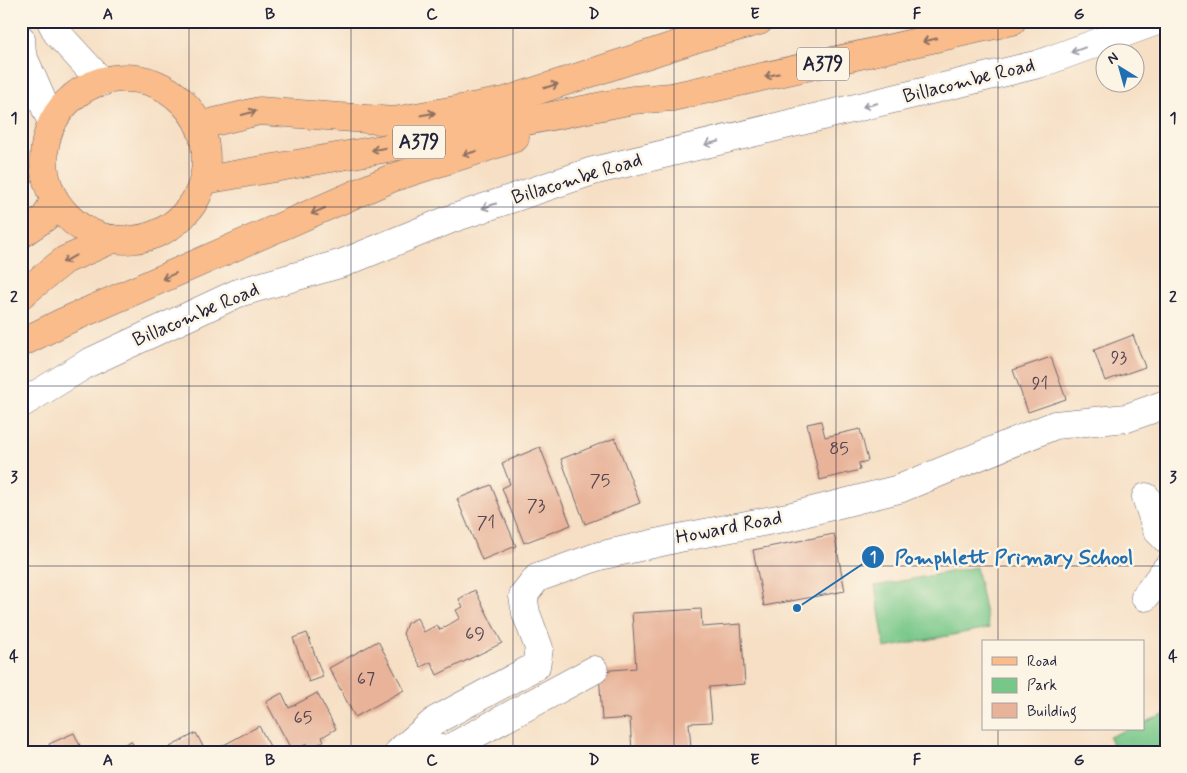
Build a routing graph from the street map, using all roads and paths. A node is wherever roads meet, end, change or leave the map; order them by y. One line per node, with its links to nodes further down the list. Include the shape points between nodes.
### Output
1 (51, 21): 7 (street, via 56,33)
2 (759, 21): 10 (main road, A379, one-way to 2, via 259,111 394,120 505,100)
3 (1012, 21): 8 (main road, A379, one-way to 8, via 672,98)
4 (1156, 21): 5 (street, Billacombe Road)
5 (1132, 26): 17 (street, Billacombe Road, one-way to 17, via 1039,64 592,170 450,219 343,263 238,293 88,363)
6 (21, 39): 9 (street, via 22,54)
7 (102, 82): 9 (main road, via 88,86 67,101); 10 (main road, via 114,78 140,78 165,88 186,104)
8 (633, 100): 11 (main road, A379, one-way to 11); 16 (main road, one-way to 16, via 392,178 63,322)
9 (52, 123): 12 (main road, via 44,149 45,175)
10 (202, 125): 11 (main road, via 207,152)
11 (204, 180): 14 (main road, via 193,205 174,225 150,237 122,241)
12 (54, 200): 13 (main road, via 46,217); 14 (main road, via 72,221 95,235)
13 (21, 234)
14 (112, 239): 15 (main road, one-way to 15, via 65,260)
15 (21, 295)
16 (21, 344)
17 (21, 404)
18 (1166, 404): 25 (street, Howard Road, via 1128,418 1055,425 899,489 788,517 608,554 537,578 523,596 539,648 536,666 436,720)
19 (1146, 497): 20 (street, via 1157,530)
20 (1166, 539)
21 (1166, 569): 22 (street)
22 (1145, 597)
23 (594, 670): 24 (street)
24 (476, 744): 25 (street, via 448,749)
25 (401, 750)

